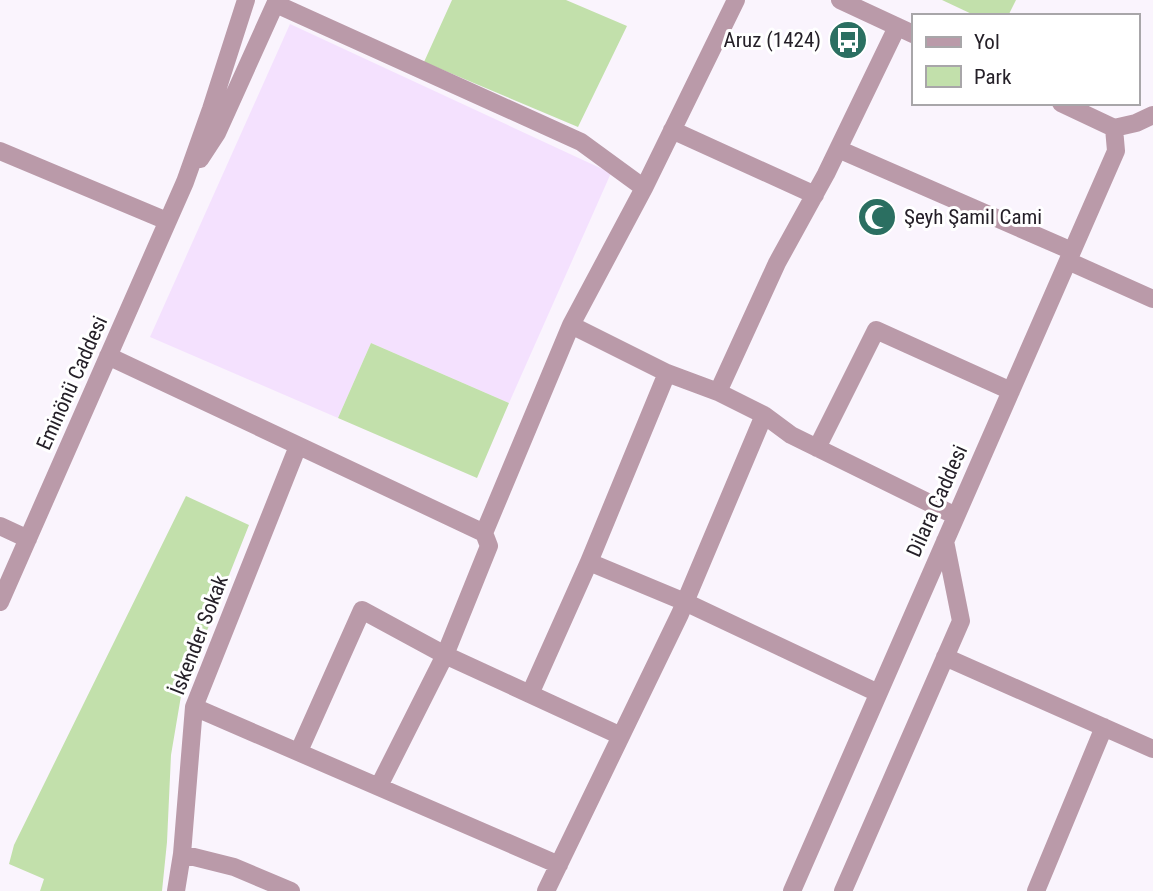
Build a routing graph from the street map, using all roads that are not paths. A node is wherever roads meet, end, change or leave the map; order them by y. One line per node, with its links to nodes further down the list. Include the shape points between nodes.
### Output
1 (246, 0): 12 (street)
2 (736, 0): 9 (street)
3 (840, 0): 5 (street)
4 (276, 2): 12 (street, via 217,133); 13 (street, via 581,142)
5 (905, 31): 10 (street)
6 (1065, 105): 8 (street)
7 (1153, 115): 8 (street)
8 (1114, 128): 16 (street, Dilara Caddesi, via 1116,151)
9 (672, 130): 13 (street); 14 (street)
10 (838, 149): 14 (street); 16 (street)
11 (0, 151): 15 (street)
12 (185, 182): 15 (street, Eminönü Caddesi)
13 (644, 187): 18 (street)
14 (815, 195): 22 (street, via 777,263)
15 (167, 221): 19 (street, Eminönü Caddesi)
16 (1070, 256): 17 (street); 21 (street, Dilara Caddesi)
17 (1153, 299)
18 (571, 325): 20 (street); 28 (street)
19 (108, 356): 24 (street); 29 (street, Eminönü Caddesi)
20 (667, 373): 22 (street); 31 (street)
21 (1011, 391): 25 (street, via 876,330); 26 (street, Dilara Caddesi)
22 (718, 392): 23 (street)
23 (764, 415): 25 (street); 33 (street)
24 (298, 446): 28 (street); 38 (street, İskender Sokak)
25 (817, 448): 26 (street)
26 (956, 516): 30 (street, Dilara Caddesi)
27 (0, 526): 29 (street)
28 (484, 533): 34 (street, via 489,546)
29 (28, 539): 32 (street, Eminönü Caddesi)
30 (945, 541): 35 (street, via 961,621); 36 (street, Dilara Caddesi)
31 (589, 562): 33 (street); 37 (street)
32 (0, 602)
33 (685, 602): 36 (street); 40 (street)
34 (445, 655): 37 (street); 42 (street, via 362,610); 43 (street)
35 (945, 657): 39 (street); 50 (street)
36 (878, 693): 49 (street, Dilara Caddesi)
37 (530, 694): 40 (street)
38 (194, 708): 42 (street); 44 (street, İskender Sokak)
39 (1104, 727): 41 (street); 51 (street)
40 (621, 736): 45 (street)
41 (1153, 749)
42 (299, 751): 43 (street)
43 (379, 786): 45 (street)
44 (182, 854): 46 (street, İskender Sokak); 47 (street, via 234,867)
45 (559, 865): 48 (street)
46 (176, 891)
47 (291, 891)
48 (546, 891)
49 (792, 891)
50 (843, 891)
51 (1036, 891)

